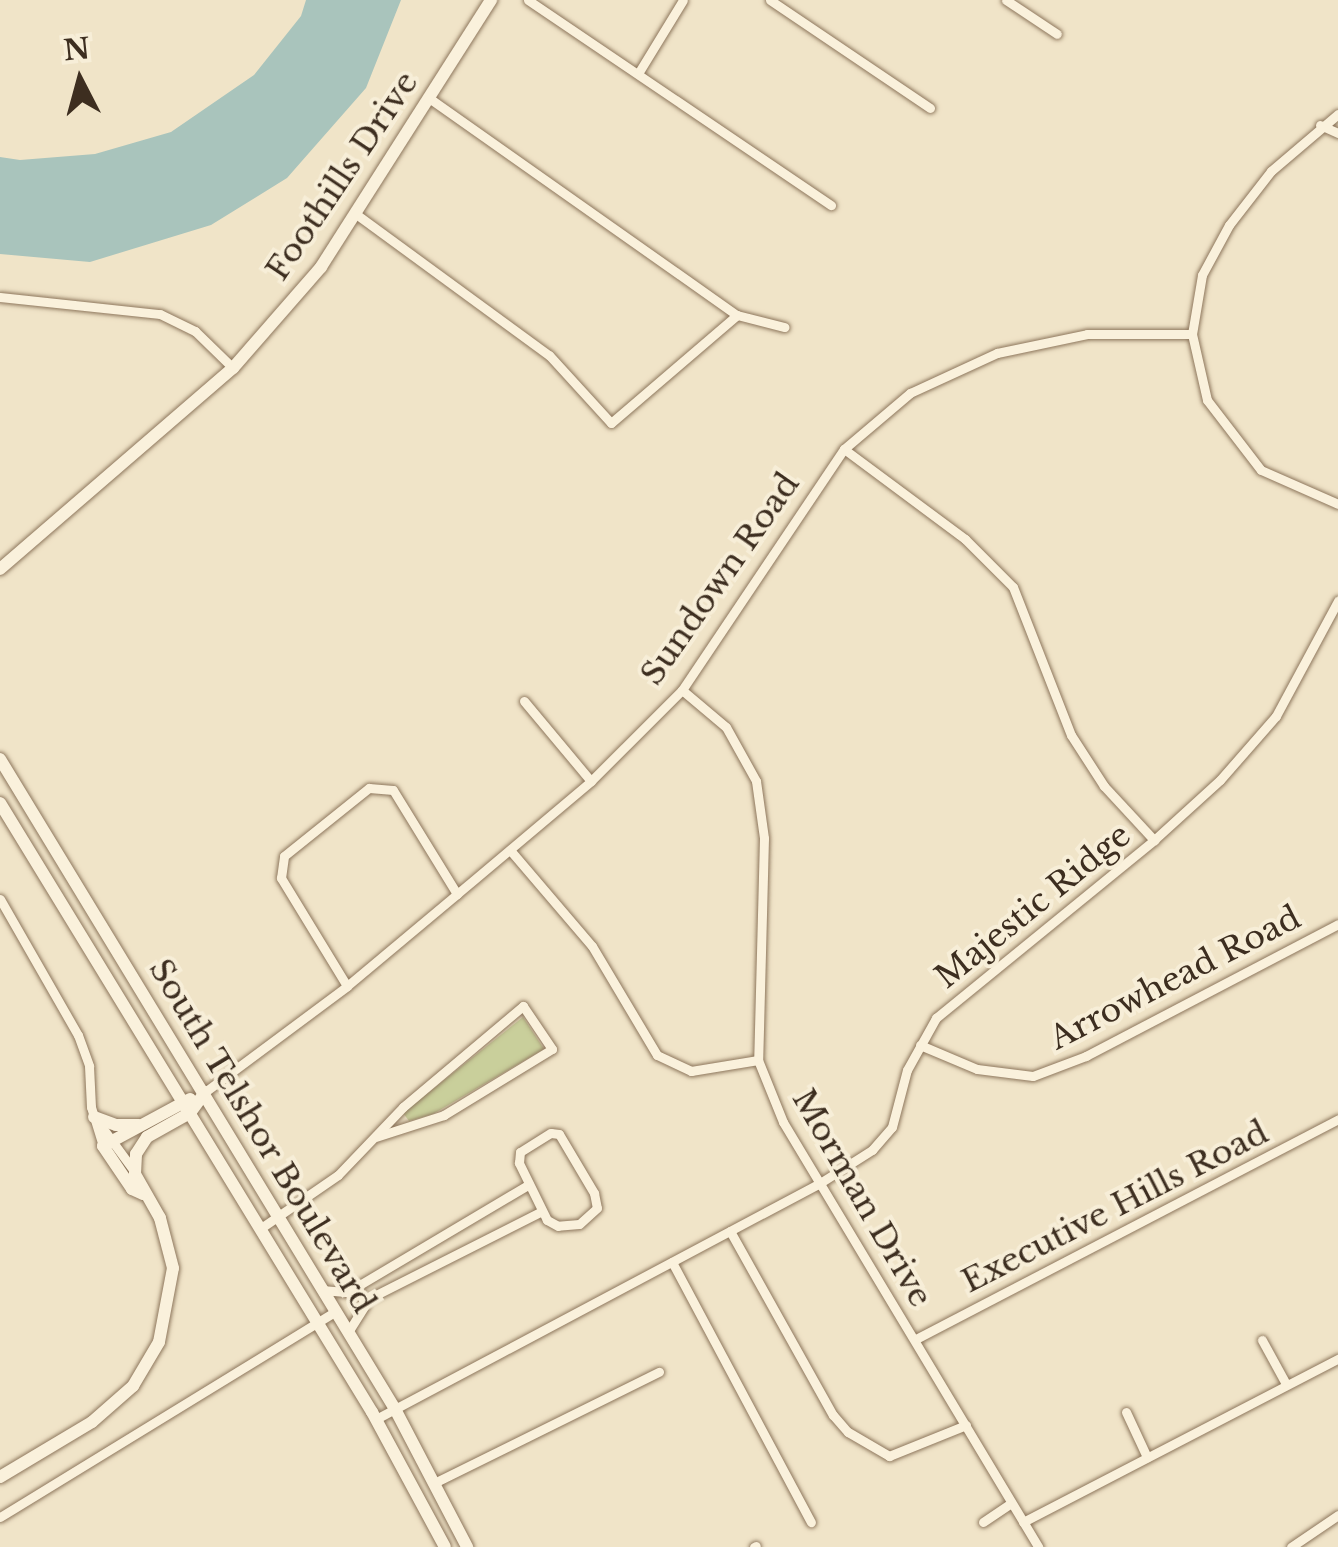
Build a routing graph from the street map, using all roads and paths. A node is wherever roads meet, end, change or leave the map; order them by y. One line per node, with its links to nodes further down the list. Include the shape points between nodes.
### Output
1 (491, 0): 8 (main road, Foothills Drive)
2 (528, 0): 7 (street)
3 (683, 0): 7 (street)
4 (770, 0): 9 (street)
5 (1006, 0): 6 (street)
6 (1057, 34)
7 (639, 72): 13 (street)
8 (429, 98): 14 (main road, Foothills Drive); 16 (street)
9 (930, 108)
10 (1338, 114): 11 (street)
11 (1320, 125): 12 (street); 18 (street, via 1270,170 1230,225 1202,275)
12 (1338, 133)
13 (831, 206)
14 (356, 214): 16 (street, via 549,355 611,423); 19 (main road, Foothills Drive, via 321,267)
15 (0, 297): 19 (street, via 160,314 195,331)
16 (737, 315): 17 (street)
17 (784, 327)
18 (1192, 334): 20 (street, Sundown Road, via 1088,334 997,353 910,393); 21 (street, via 1206,400 1261,470)
19 (233, 368): 22 (main road, Foothills Drive)
20 (844, 449): 24 (street, Sundown Road); 29 (street, via 965,540 1013,586 1071,735 1104,786)
21 (1338, 504)
22 (0, 569)
23 (1338, 601): 29 (street, Majestic Ridge, via 1276,716)
24 (682, 690): 27 (street, Sundown Road); 36 (street, Morman Drive, via 726,727 756,781 764,838)
25 (524, 701): 27 (street)
26 (0, 759): 37 (main road, South Telshor Boulevard)
27 (591, 780): 30 (street, Sundown Road)
28 (0, 803): 38 (main road, South Telshor Boulevard)
29 (1154, 840): 35 (street, Majestic Ridge, via 956,998)
30 (510, 850): 31 (street, Sundown Road); 36 (street, via 592,946 657,1055 691,1071)
31 (457, 894): 34 (street, Sundown Road); 34 (street, via 392,790 369,788 284,856 281,878)
32 (0, 899): 39 (street, via 78,1035)
33 (1338, 924): 35 (street, Arrowhead Road, via 1086,1056 1033,1076 977,1069)
34 (347, 986): 37 (street, Sundown Road)
35 (920, 1045): 45 (street, Majestic Ridge, via 892,1126 872,1150)
36 (758, 1060): 45 (street, Morman Drive)
37 (205, 1092): 38 (main road, Sundown Road); 49 (main road, South Telshor Boulevard)
38 (186, 1107): 41 (main road, Sundown Road); 50 (main road, South Telshor Boulevard)
39 (94, 1117): 41 (main road); 43 (street)
40 (1338, 1119): 59 (street, Executive Hills Road)
41 (144, 1131): 43 (main road, Sundown Road); 44 (main road)
42 (376, 1137): 42 (street, via 403,1107 523,1006 552,1049 444,1115); 49 (street)
43 (113, 1149): 44 (street); 47 (main road, via 132,1189)
44 (135, 1174): 47 (main road)
45 (820, 1183): 51 (street, Majestic Ridge); 59 (street, Morman Drive)
46 (528, 1185): 48 (street); 48 (street, via 520,1152 559,1134 597,1208 579,1224 558,1226); 54 (street)
47 (143, 1194): 69 (main road, via 160,1218 173,1268 158,1342 133,1386 92,1422)
48 (542, 1211): 55 (street)
49 (280, 1218): 50 (street); 53 (main road, South Telshor Boulevard)
50 (262, 1228): 57 (main road, South Telshor Boulevard)
51 (730, 1231): 52 (street, Majestic Ridge); 67 (street, via 848,1432 889,1456)
52 (672, 1262): 64 (street, Majestic Ridge); 74 (street)
53 (322, 1290): 54 (street); 56 (main road, South Telshor Boulevard)
54 (351, 1290): 55 (street)
55 (364, 1301): 58 (street)
56 (335, 1312): 57 (street); 58 (main road, South Telshor Boulevard)
57 (318, 1321): 66 (main road, South Telshor Boulevard); 73 (street)
58 (348, 1332): 64 (main road, South Telshor Boulevard)
59 (916, 1339): 67 (street, Morman Drive)
60 (1262, 1340): 63 (street)
61 (1338, 1359): 63 (street)
62 (659, 1372): 70 (street)
63 (1285, 1382): 68 (street)
64 (395, 1409): 66 (street, Majestic Ridge); 70 (main road, South Telshor Boulevard)
65 (1126, 1412): 68 (street)
66 (376, 1419): 77 (main road, South Telshor Boulevard)
67 (966, 1425): 71 (street, Morman Drive)
68 (1147, 1458): 76 (street)
69 (0, 1478)
70 (434, 1483): 78 (main road, South Telshor Boulevard)
71 (1012, 1503): 75 (street); 76 (street, Morman Drive)
72 (1338, 1515): 80 (street)
73 (0, 1517)
74 (811, 1522)
75 (984, 1522)
76 (1022, 1522): 79 (street, Morman Drive)
77 (445, 1547)
78 (466, 1547)
79 (1038, 1547)
80 (1292, 1547)

